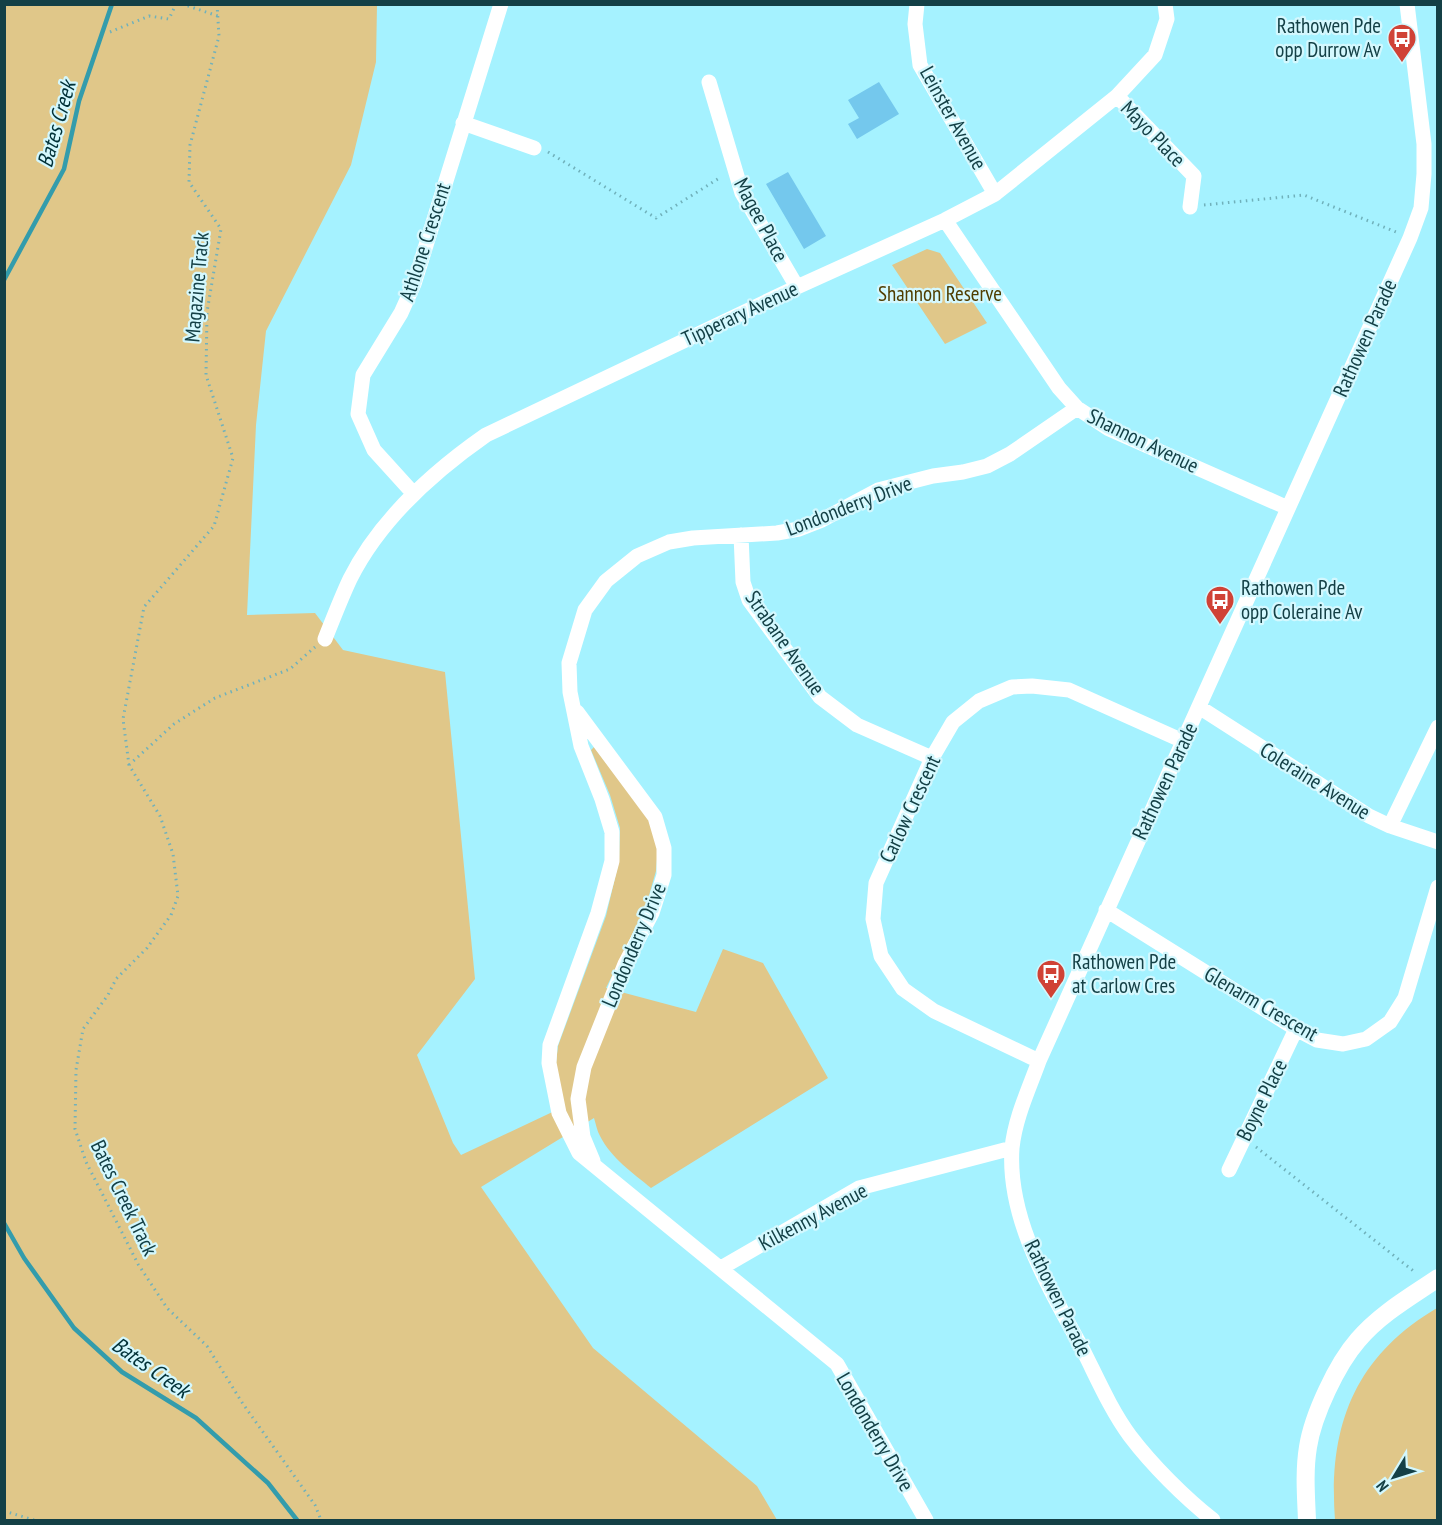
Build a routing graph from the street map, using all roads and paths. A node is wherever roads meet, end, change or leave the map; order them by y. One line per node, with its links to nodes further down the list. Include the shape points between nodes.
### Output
1 (176, 4): 9 (path, via 169,19 149,16)
2 (182, 4): 8 (path)
3 (217, 4): 8 (path, Magazine Track)
4 (501, 4): 12 (street, Athlone Crescent)
5 (917, 4): 16 (street, Leinster Avenue, via 920,65)
6 (1164, 4): 11 (street, Tipperary Avenue, via 1167,19 1155,55)
7 (1407, 4): 13 (street, Rathowen Parade)
8 (218, 16): 31 (path, Magazine Track, via 219,36 190,145 189,182 220,229 207,312 206,375 233,458 214,526 144,607 123,719)
9 (110, 32)
10 (709, 82): 15 (street, Magee Place)
11 (1117, 96): 16 (street, Tipperary Avenue); 17 (street, Mayo Place, via 1194,176)
12 (463, 123): 14 (street); 22 (street, Athlone Crescent, via 414,284 363,375 358,414 374,450)
13 (1431, 146): 19 (street, Rathowen Parade, via 1420,208)
14 (534, 148): 15 (path, via 551,153 656,218)
15 (734, 168): 20 (street, Magee Place, via 742,193)
16 (995, 194): 18 (street, Tipperary Avenue)
17 (1190, 207): 19 (path, via 1304,195)
18 (945, 220): 20 (street, Tipperary Avenue); 21 (street, Shannon Avenue, via 1059,388)
19 (1410, 238): 23 (street, Rathowen Parade)
20 (797, 287): 22 (street, Tipperary Avenue, via 486,435)
21 (1077, 408): 23 (street, Shannon Avenue, via 1109,429); 24 (street, Londonderry Drive, via 987,466 878,490 799,528)
22 (413, 493): 25 (street, Tipperary Avenue, via 375,540 351,578)
23 (1288, 508): 26 (street, Rathowen Parade)
24 (741, 535): 27 (street, Londonderry Drive, via 669,542 637,556 606,581 585,610 575,639 569,663); 30 (street, Strabane Avenue, via 743,582 749,600 820,697 857,725)
25 (325, 639): 31 (path, via 290,669 215,698)
26 (1199, 707): 29 (street, Rathowen Parade); 32 (street, Coleraine Avenue)
27 (574, 708): 40 (street, Londonderry Drive, via 581,746 612,832 612,861 598,913 550,1045 549,1063 559,1113 579,1153); 40 (street, Londonderry Drive, via 655,817 664,848 664,875 652,913 625,964 584,1067 578,1099 583,1137)
28 (1437, 727): 32 (street)
29 (1183, 741): 30 (street, Carlow Crescent, via 1069,690 1012,687 979,701 953,722); 35 (street, Rathowen Parade)
30 (932, 758): 37 (street, Carlow Crescent, via 876,883 873,919 881,956 903,989 934,1011)
31 (129, 765): 46 (path, Bates Creek Track, via 160,816 173,854 178,896 171,915 116,980 83,1029 76,1070 75,1130 86,1162 144,1273 167,1308 207,1346 315,1505)
32 (1390, 826): 33 (street, Coleraine Avenue)
33 (1437, 842)
34 (1437, 887): 36 (street, Glenarm Crescent, via 1405,998 1390,1022 1366,1039 1343,1044 1317,1040)
35 (1106, 910): 36 (street, Glenarm Crescent); 37 (street, Rathowen Parade)
36 (1296, 1029): 38 (street, Boyne Place)
37 (1039, 1061): 39 (street, Rathowen Parade)
38 (1244, 1137): 41 (street, Boyne Place); 43 (path)
39 (1012, 1148): 42 (street, Kilkenny Avenue, via 858,1188); 48 (street, Rathowen Parade, via 1020,1213 1033,1254 1119,1420 1146,1455)
40 (595, 1166): 42 (street, Londonderry Drive)
41 (1229, 1170)
42 (721, 1268): 47 (street, Londonderry Drive, via 837,1364)
43 (1433, 1281): 49 (street, via 1396,1305 1358,1340 1335,1375 1308,1445)
44 (4, 1511): 45 (path)
45 (34, 1521)
46 (321, 1521)
47 (926, 1521)
48 (1212, 1521)
49 (1307, 1521)

